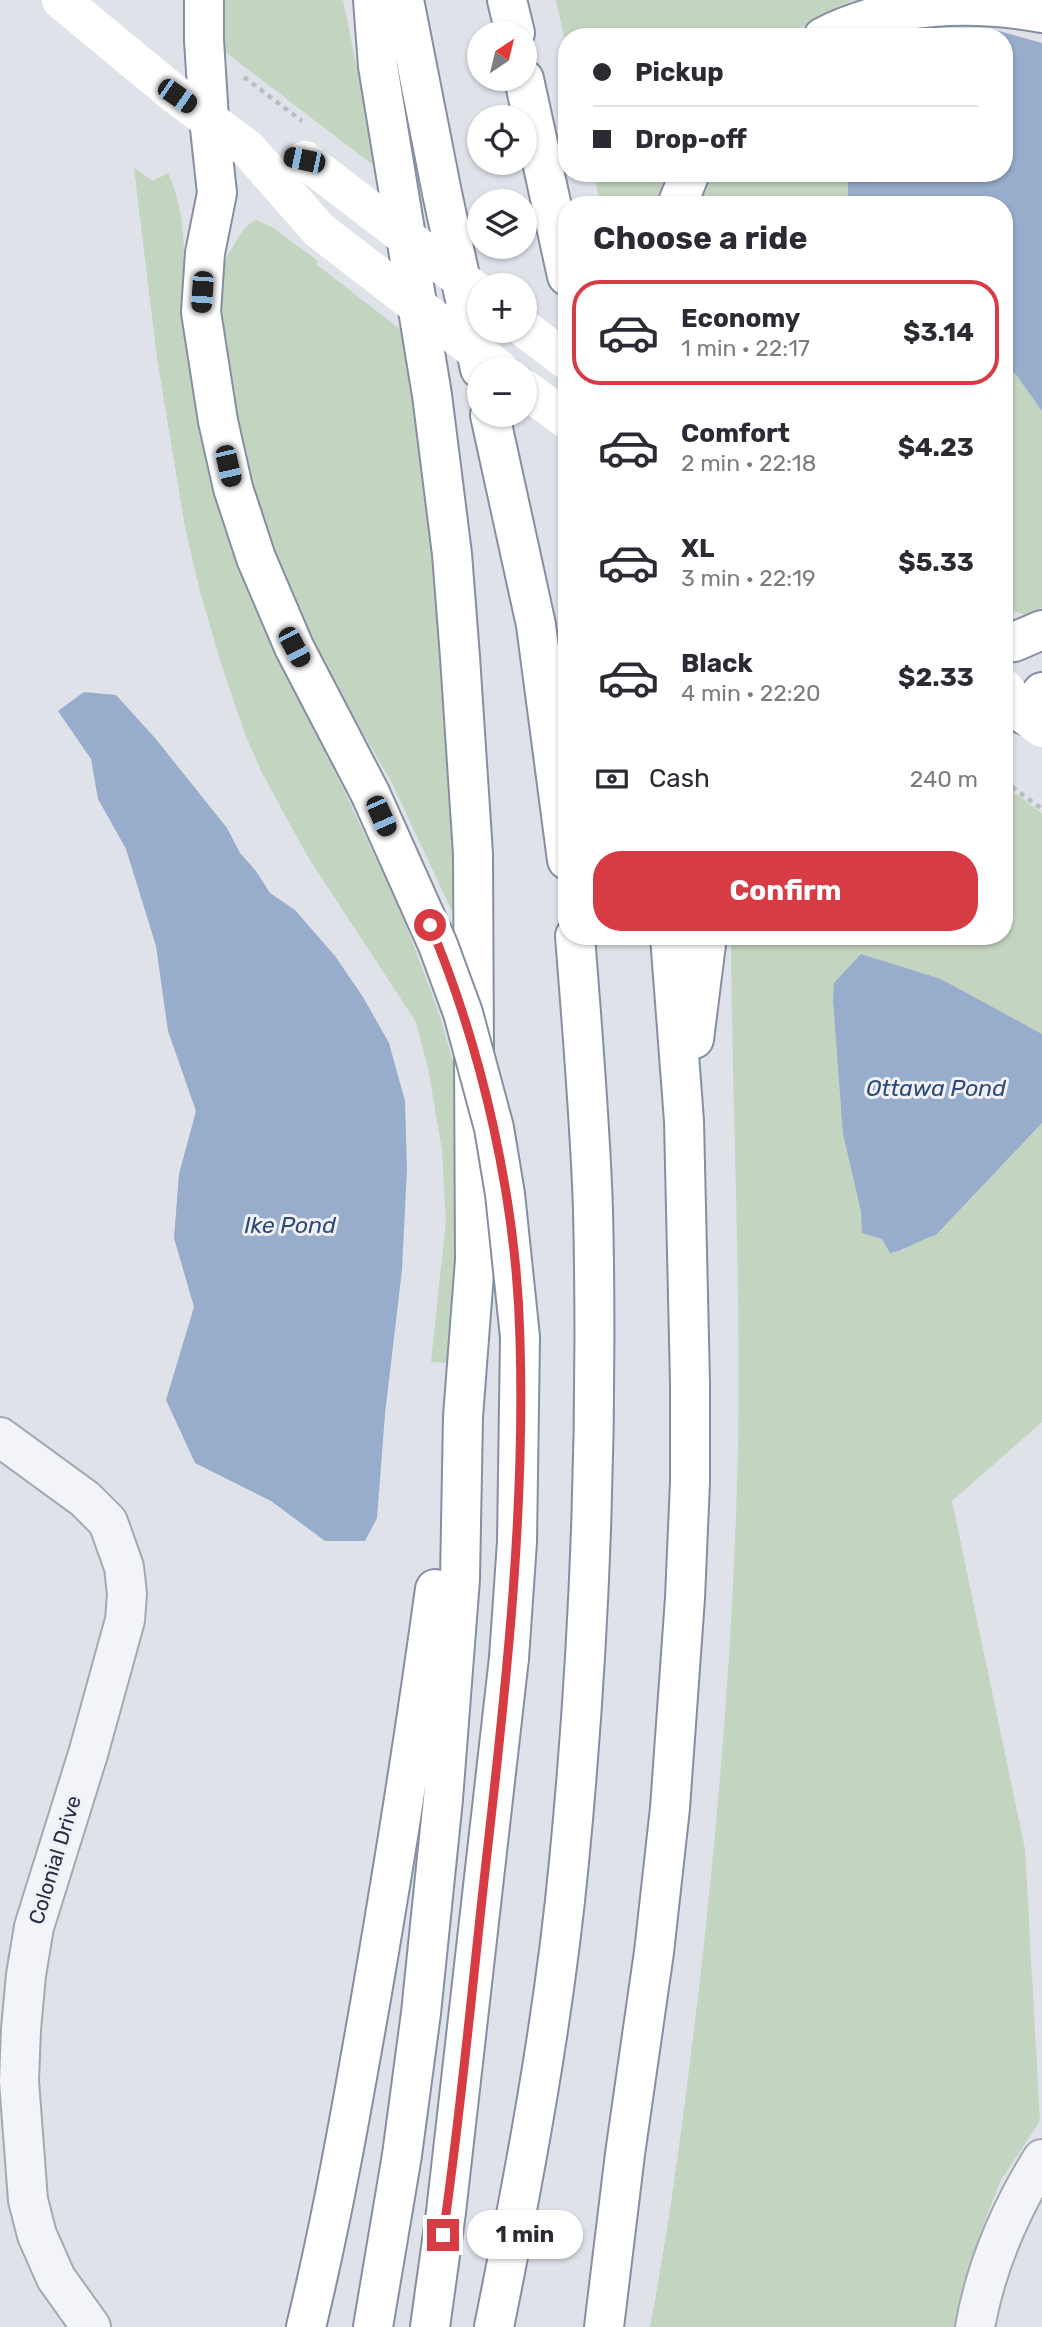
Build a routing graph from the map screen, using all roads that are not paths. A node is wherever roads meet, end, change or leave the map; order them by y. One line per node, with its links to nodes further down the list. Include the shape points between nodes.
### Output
1 (61, 0): 10 (main road)
2 (204, 0): 10 (main road)
3 (373, 0): 28 (main road, via 378,66 432,395 452,554 473,854 475,1260)
4 (404, 0): 16 (main road)
5 (508, 0): 7 (main road)
6 (1042, 13): 8 (main road, via 964,2 894,10)
7 (512, 21)
8 (843, 28)
9 (527, 91): 12 (main road)
10 (209, 119): 11 (main road); 35 (main road, bridge, via 217,192 205,253 201,312 233,488 288,635 370,793 463,1013 494,1128 520,1337 517,1542 509,1658)
11 (248, 149): 13 (main road, bridge, via 304,160); 17 (main road, bridge, via 319,230)
12 (558, 235)
13 (467, 284)
14 (537, 338): 15 (main road)
15 (558, 354)
16 (477, 357)
17 (483, 357)
18 (537, 398): 19 (main road)
19 (558, 413)
20 (493, 427): 23 (main road, via 536,625)
21 (1042, 630): 22 (main road)
22 (1013, 642)
23 (558, 792)
24 (576, 945): 36 (main road, via 593,1208 591,1530 569,1863 548,2030)
25 (671, 945): 27 (main road)
26 (706, 945): 27 (main road)
27 (684, 1121): 30 (main road, via 690,1383 685,1598 666,1847)
28 (463, 1417): 33 (main road, via 388,1903 343,2158); 34 (main road, via 460,1579 442,1812 402,2155)
29 (0, 1437): 32 (street, Colonial Drive, via 85,1499 108,1522 124,1567 127,1594 125,1620 88,1754 34,1927 19,2081 28,2200 37,2235 56,2278)
30 (625, 2154): 37 (main road); 38 (main road)
31 (1042, 2160): 39 (street, via 1018,2197 993,2256)
32 (91, 2327)
33 (306, 2327)
34 (373, 2327)
35 (430, 2327)
36 (494, 2327)
37 (593, 2327)
38 (604, 2327)
39 (975, 2327)

